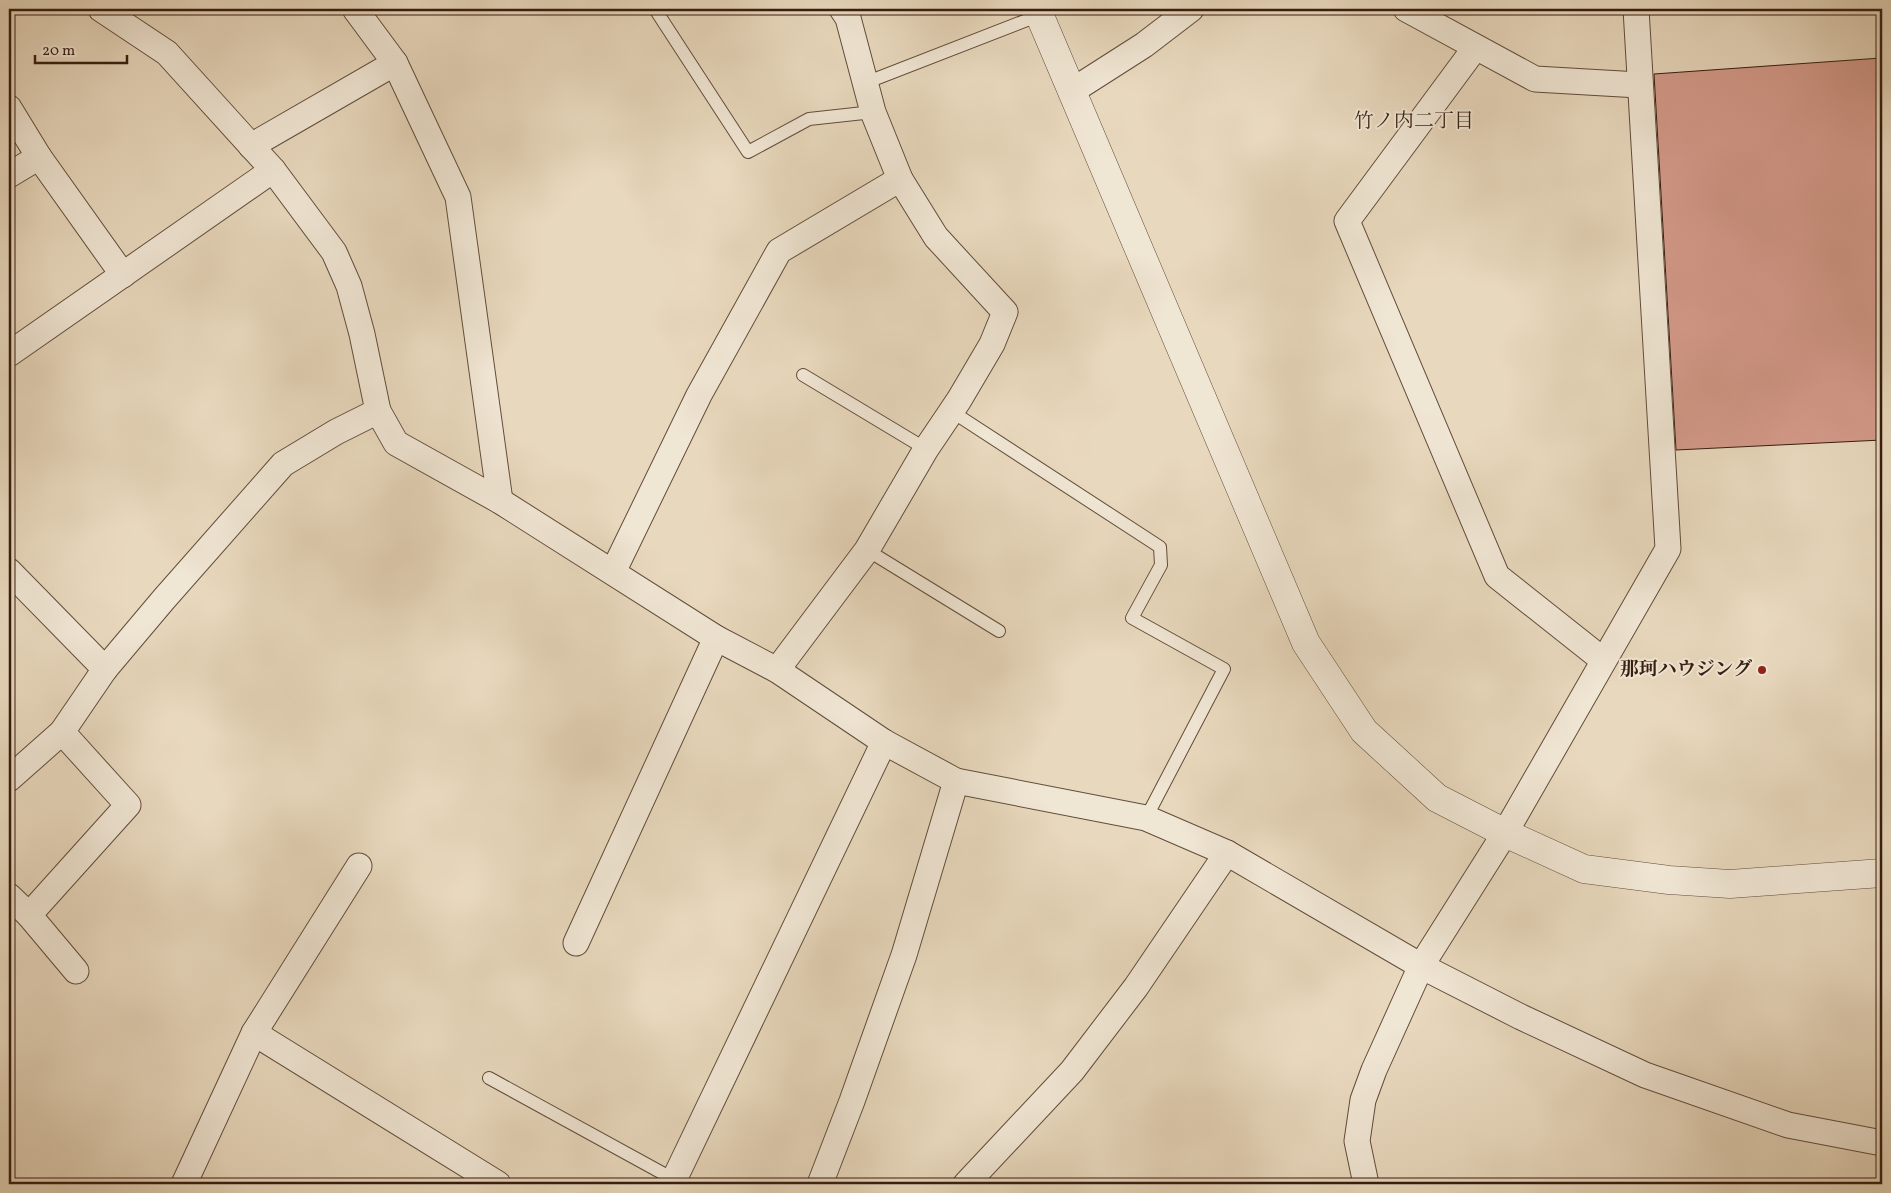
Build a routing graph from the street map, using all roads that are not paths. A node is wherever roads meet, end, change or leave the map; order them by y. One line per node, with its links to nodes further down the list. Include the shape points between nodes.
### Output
1 (101, 9): 16 (street, via 167,54)
2 (355, 9): 10 (street)
3 (655, 9): 15 (lane, via 748,152 809,119)
4 (842, 9): 11 (street, via 848,18)
5 (1191, 9): 13 (street, via 1144,45)
6 (1406, 9): 9 (street)
7 (1636, 9): 12 (street)
8 (1038, 12): 11 (lane); 13 (street)
9 (1475, 48): 12 (street, via 1535,79); 33 (street, via 1347,221 1497,576)
10 (395, 63): 16 (street); 27 (street, via 458,197)
11 (865, 83): 15 (street)
12 (1640, 85): 33 (street, via 1668,550)
13 (1072, 91): 41 (street, via 1306,643 1364,731 1437,798)
14 (9, 108): 17 (street)
15 (872, 112): 20 (street)
16 (251, 146): 18 (street)
17 (39, 157): 19 (street); 21 (street)
18 (273, 170): 21 (street); 25 (street, via 334,252 349,286)
19 (9, 175)
20 (900, 179): 24 (street, via 936,237 1005,312 992,344); 30 (street, via 779,251 699,395)
21 (122, 275): 22 (street)
22 (9, 354)
23 (803, 375): 26 (lane)
24 (951, 411): 26 (street); 40 (lane, via 1160,546 1162,565 1132,618 1224,669)
25 (378, 412): 27 (street, via 396,442); 34 (street, via 336,432 283,464)
26 (926, 448): 28 (street)
27 (500, 501): 30 (street)
28 (867, 550): 31 (lane); 35 (street)
29 (9, 571): 34 (street)
30 (613, 572): 32 (street)
31 (999, 631)
32 (716, 638): 35 (street); 47 (street)
33 (1604, 660): 41 (street)
34 (105, 670): 36 (street)
35 (776, 670): 37 (street)
36 (62, 732): 38 (street); 46 (street, via 128,805)
37 (884, 742): 39 (street); 53 (street)
38 (9, 779)
39 (956, 781): 40 (street); 56 (street, via 904,955)
40 (1146, 818): 42 (street)
41 (1505, 833): 44 (street, via 1584,869 1668,880 1730,884); 48 (street)
42 (1227, 853): 48 (street); 57 (street, via 1136,987 1072,1070)
43 (359, 866): 50 (street)
44 (1882, 872)
45 (9, 896): 46 (street)
46 (29, 915): 49 (street)
47 (576, 943)
48 (1421, 966): 52 (street, via 1645,1075 1788,1125); 58 (street, via 1363,1100 1357,1141)
49 (76, 971)
50 (254, 1033): 54 (street); 55 (street)
51 (489, 1078): 53 (lane)
52 (1882, 1143)
53 (673, 1182)
54 (184, 1184)
55 (498, 1184)
56 (820, 1184)
57 (966, 1184)
58 (1366, 1184)

